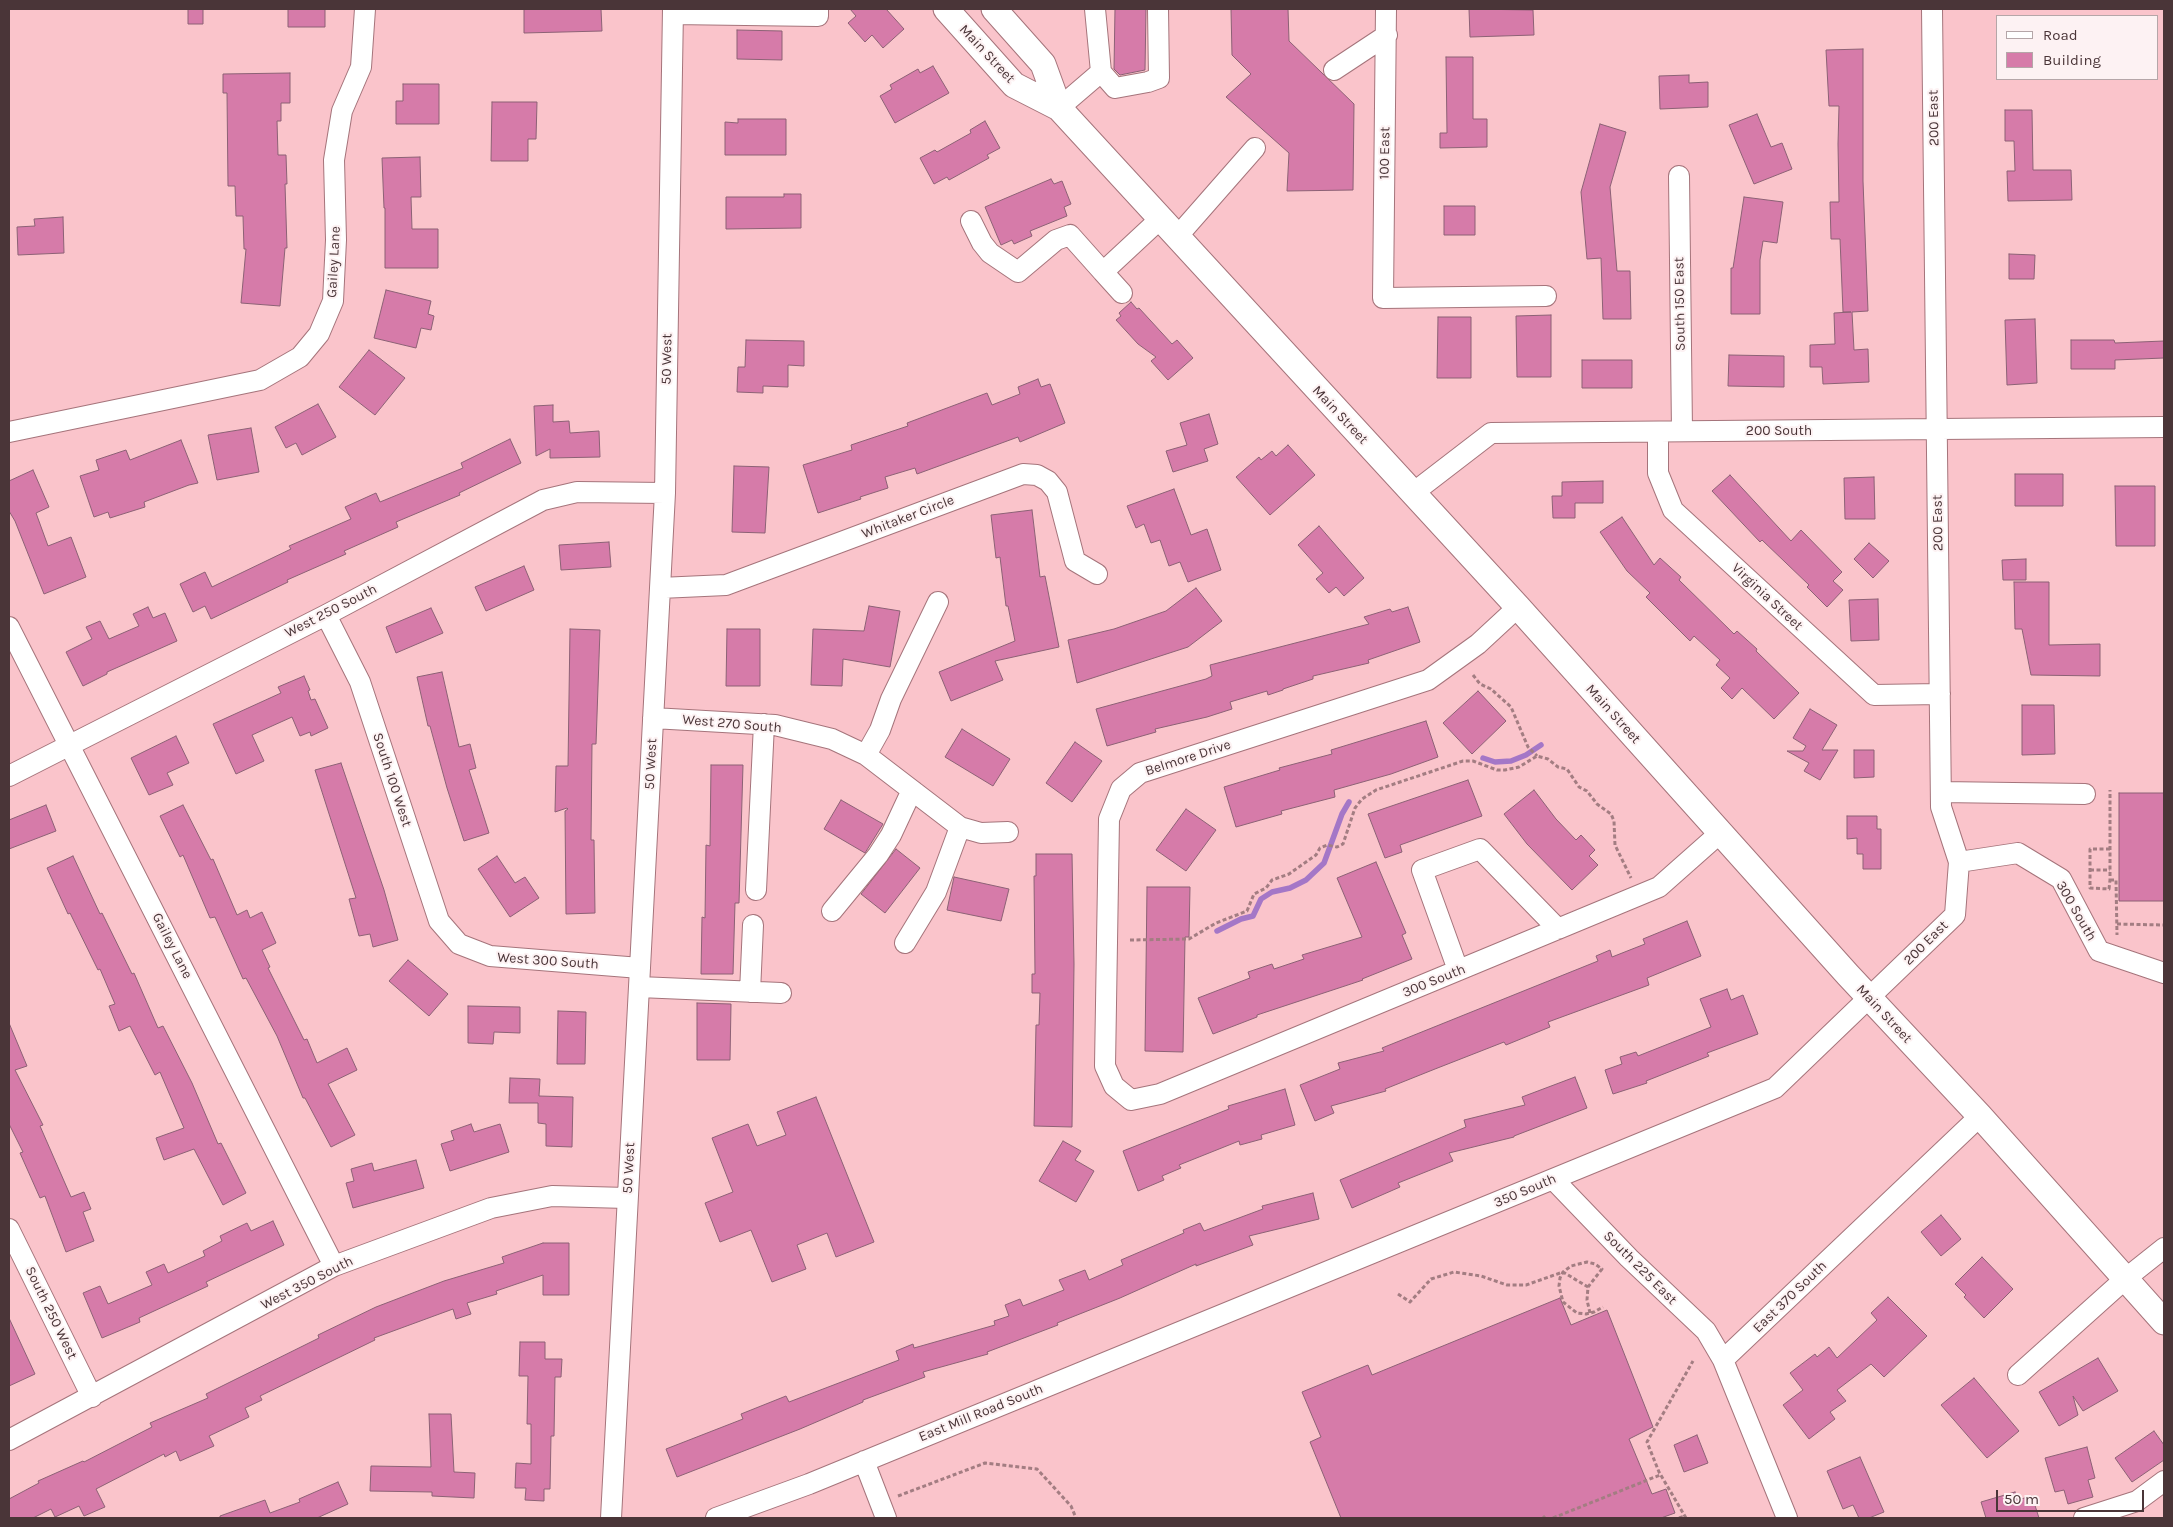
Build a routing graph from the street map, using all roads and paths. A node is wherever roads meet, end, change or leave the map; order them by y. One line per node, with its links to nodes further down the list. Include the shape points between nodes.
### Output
1 (365, 9): 24 (street, Gailey Lane, via 361,67 342,111 334,160 334,301 320,334 300,357 260,380)
2 (818, 9): 9 (street, via 818,16)
3 (946, 9): 13 (main road, Main Street, via 1014,85)
4 (994, 9): 13 (main road, Main Street, via 1043,64)
5 (1095, 9): 12 (street)
6 (1158, 9): 12 (street, via 1159,78 1115,88)
7 (1386, 9): 10 (street, 100 East)
8 (1932, 9): 22 (street, 200 East)
9 (673, 12): 26 (street, 50 West)
10 (1387, 35): 11 (street); 20 (street, 100 East, via 1383,298)
11 (1334, 70)
12 (1101, 72): 13 (street)
13 (1059, 108): 17 (main road, Main Street)
14 (1255, 148): 17 (street)
15 (1679, 176): 23 (street, South 150 East)
16 (971, 221): 18 (street, via 990,253 1018,272 1056,240 1070,236)
17 (1168, 228): 18 (street); 27 (main road, Main Street)
18 (1103, 272): 19 (street)
19 (1122, 293)
20 (1546, 296)
21 (2164, 427): 22 (street, 200 South)
22 (1937, 429): 23 (street, 200 South); 35 (street, 200 East)
23 (1682, 431): 25 (street, 200 South)
24 (9, 432)
25 (1658, 432): 27 (street, 200 South, via 1491,433); 35 (street, Virginia Street, via 1658,473 1673,510 1874,695)
26 (665, 493): 29 (street, 50 West); 32 (street, West 250 South, via 577,492 543,500)
27 (1413, 493): 31 (main road, Main Street)
28 (1097, 574): 29 (street, Whitaker Circle, via 1075,561 1057,492 1048,481 1036,475 1023,474 726,586)
29 (660, 588): 36 (street, 50 West)
30 (938, 602): 39 (street)
31 (1518, 607): 48 (main road, Main Street); 71 (street, Belmore Drive, via 1478,644 1428,680 1140,773 1120,789 1109,819 1105,1066 1114,1086)
32 (326, 615): 38 (street, West 250 South); 64 (street, South 100 West, via 360,682 439,921)
33 (9, 627): 38 (street, Gailey Lane)
34 (1473, 675): 40 (path, via 1511,707 1528,747)
35 (1940, 694): 44 (street, 200 East)
36 (653, 718): 37 (street, West 270 South); 67 (street, 50 West)
37 (764, 724): 39 (street, West 270 South, via 832,739); 55 (street)
38 (69, 744): 41 (street, West 250 South); 77 (street, Gailey Lane)
39 (866, 755): 42 (street, West 270 South)
40 (1537, 756): 54 (path, via 1567,769 1578,787 1587,791 1611,814 1616,845); 62 (path, via 1519,767 1505,770 1463,761 1376,790 1355,808 1343,844 1320,848 1316,855 1289,874 1272,880 1266,888 1254,894 1247,910 1190,939)
41 (9, 776)
42 (912, 790): 46 (street, West 270 South); 56 (street, via 891,835)
43 (2110, 790): 49 (path)
44 (1941, 792): 45 (street); 50 (street, 200 East, via 1941,806)
45 (2085, 794)
46 (960, 827): 47 (street, West 270 South, via 981,833); 63 (street, via 936,892)
47 (1008, 832)
48 (1720, 833): 60 (street, 300 South, via 1659,887); 70 (main road, Main Street)
49 (2110, 849): 51 (path, via 2090,849); 52 (path)
50 (1959, 862): 66 (street, 300 South, via 2018,853 2061,879 2099,951); 70 (street, 200 East, via 1955,914)
51 (2090, 870): 52 (path); 53 (path, via 2090,888 2109,889)
52 (2110, 870): 53 (path)
53 (2110, 880): 57 (path, via 2116,880)
54 (1634, 884)
55 (756, 890)
56 (832, 911)
57 (2116, 924): 59 (path); 61 (path)
58 (753, 925): 68 (street)
59 (2164, 925)
60 (1558, 929): 65 (street, 300 South); 65 (street, via 1480,849 1422,870)
61 (2117, 935)
62 (1130, 940)
63 (904, 943)
64 (459, 944): 67 (street, West 300 South, via 490,956)
65 (1458, 970): 71 (street, 300 South, via 1160,1094)
66 (2164, 973)
67 (639, 977): 68 (street, West 300 South); 74 (street, 50 West)
68 (750, 992): 69 (street, West 300 South)
69 (781, 993)
70 (1869, 998): 72 (main road, Main Street); 73 (street, 350 South, via 1776,1088)
71 (1131, 1100)
72 (1980, 1116): 79 (main road, Main Street); 86 (street, East 370 South)
73 (1553, 1178): 85 (street, 350 South); 86 (street, South 225 East, via 1629,1258 1706,1331)
74 (628, 1198): 77 (street, West 350 South, via 552,1196 492,1208); 96 (street, 50 West)
75 (9, 1229): 89 (street, South 250 West)
76 (2164, 1248): 79 (street)
77 (334, 1266): 89 (street, West 350 South)
78 (1563, 1272): 80 (path); 80 (path, via 1579,1262 1595,1264 1602,1269); 81 (path, via 1526,1285 1507,1285 1481,1276 1454,1272 1431,1280 1410,1302); 83 (path, via 1558,1286 1563,1302 1577,1312)
79 (2125, 1279): 84 (main road, Main Street); 88 (street)
80 (1588, 1286): 83 (path)
81 (1398, 1294)
82 (1603, 1306): 83 (path)
83 (1590, 1313)
84 (2164, 1322)
85 (1154, 1342): 91 (street, East Mill Road South)
86 (1723, 1360): 102 (street)
87 (1693, 1361): 92 (path, via 1647,1442)
88 (2018, 1376)
89 (92, 1397): 90 (street, West 350 South)
90 (9, 1440)
91 (864, 1461): 97 (street, East Mill Road South); 98 (street)
92 (1660, 1475): 95 (path); 100 (path)
93 (2164, 1481): 103 (street, via 2137,1501)
94 (891, 1498): 99 (path, via 985,1463 1037,1469 1071,1506)
95 (1685, 1517): 101 (path)
96 (610, 1518)
97 (716, 1518)
98 (886, 1518)
99 (1076, 1518)
100 (1553, 1518)
101 (1679, 1518)
102 (1787, 1518)
103 (2084, 1518)

